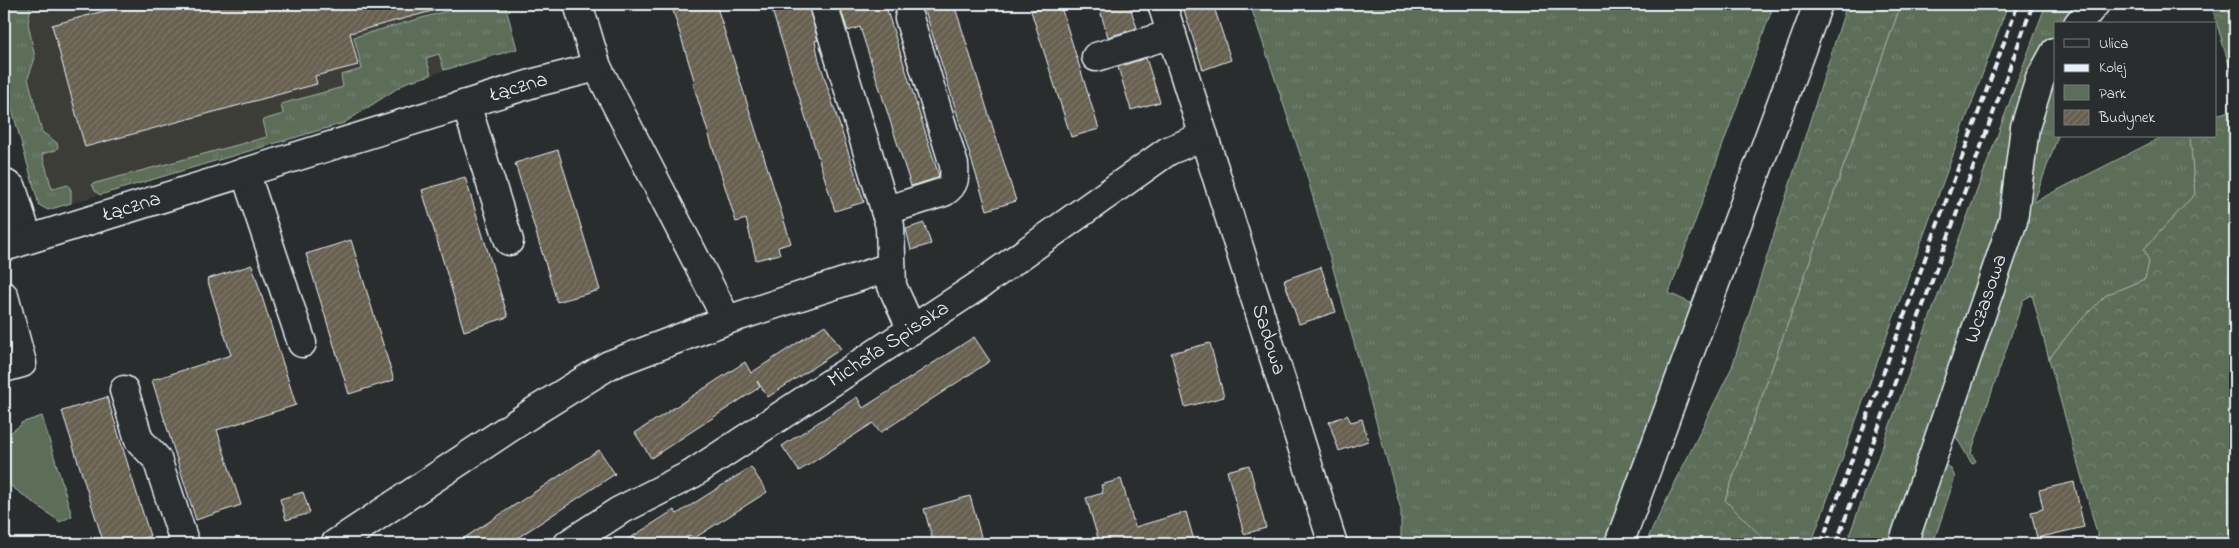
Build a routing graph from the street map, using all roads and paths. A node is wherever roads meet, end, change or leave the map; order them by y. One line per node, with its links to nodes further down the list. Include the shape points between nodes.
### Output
1 (578, 4): 11 (street)
2 (823, 4): 16 (street)
3 (1162, 4): 8 (street, Sadowa)
4 (1818, 4): 30 (street)
5 (2095, 4): 7 (street)
6 (909, 18): 16 (street, via 955,176 952,187 944,192)
7 (2080, 22)
8 (1172, 34): 10 (street); 13 (street, Sadowa)
9 (2054, 54): 31 (street, Wczasowa, via 2040,79 2025,127 2013,221)
10 (1096, 57)
11 (597, 66): 12 (street, Łączna); 21 (street)
12 (466, 104): 14 (street, Łączna); 17 (street)
13 (1204, 136): 22 (street, Michała Spisaka, via 1168,151); 29 (street, Sadowa)
14 (245, 172): 18 (street, Łączna); 23 (street)
15 (4, 183): 18 (street, via 12,188)
16 (885, 211): 19 (street, via 892,236)
17 (509, 241)
18 (16, 243)
19 (890, 267): 21 (street); 22 (street, via 892,286)
20 (4, 296): 24 (street, via 22,363)
21 (727, 320): 27 (street, via 610,365)
22 (912, 330): 28 (street, Michała Spisaka, via 692,474 620,511)
23 (302, 343)
24 (4, 368)
25 (124, 390): 26 (street, via 139,440 157,459)
26 (185, 544)
27 (335, 544)
28 (568, 544)
29 (1333, 544)
30 (1619, 544)
31 (1903, 544)

